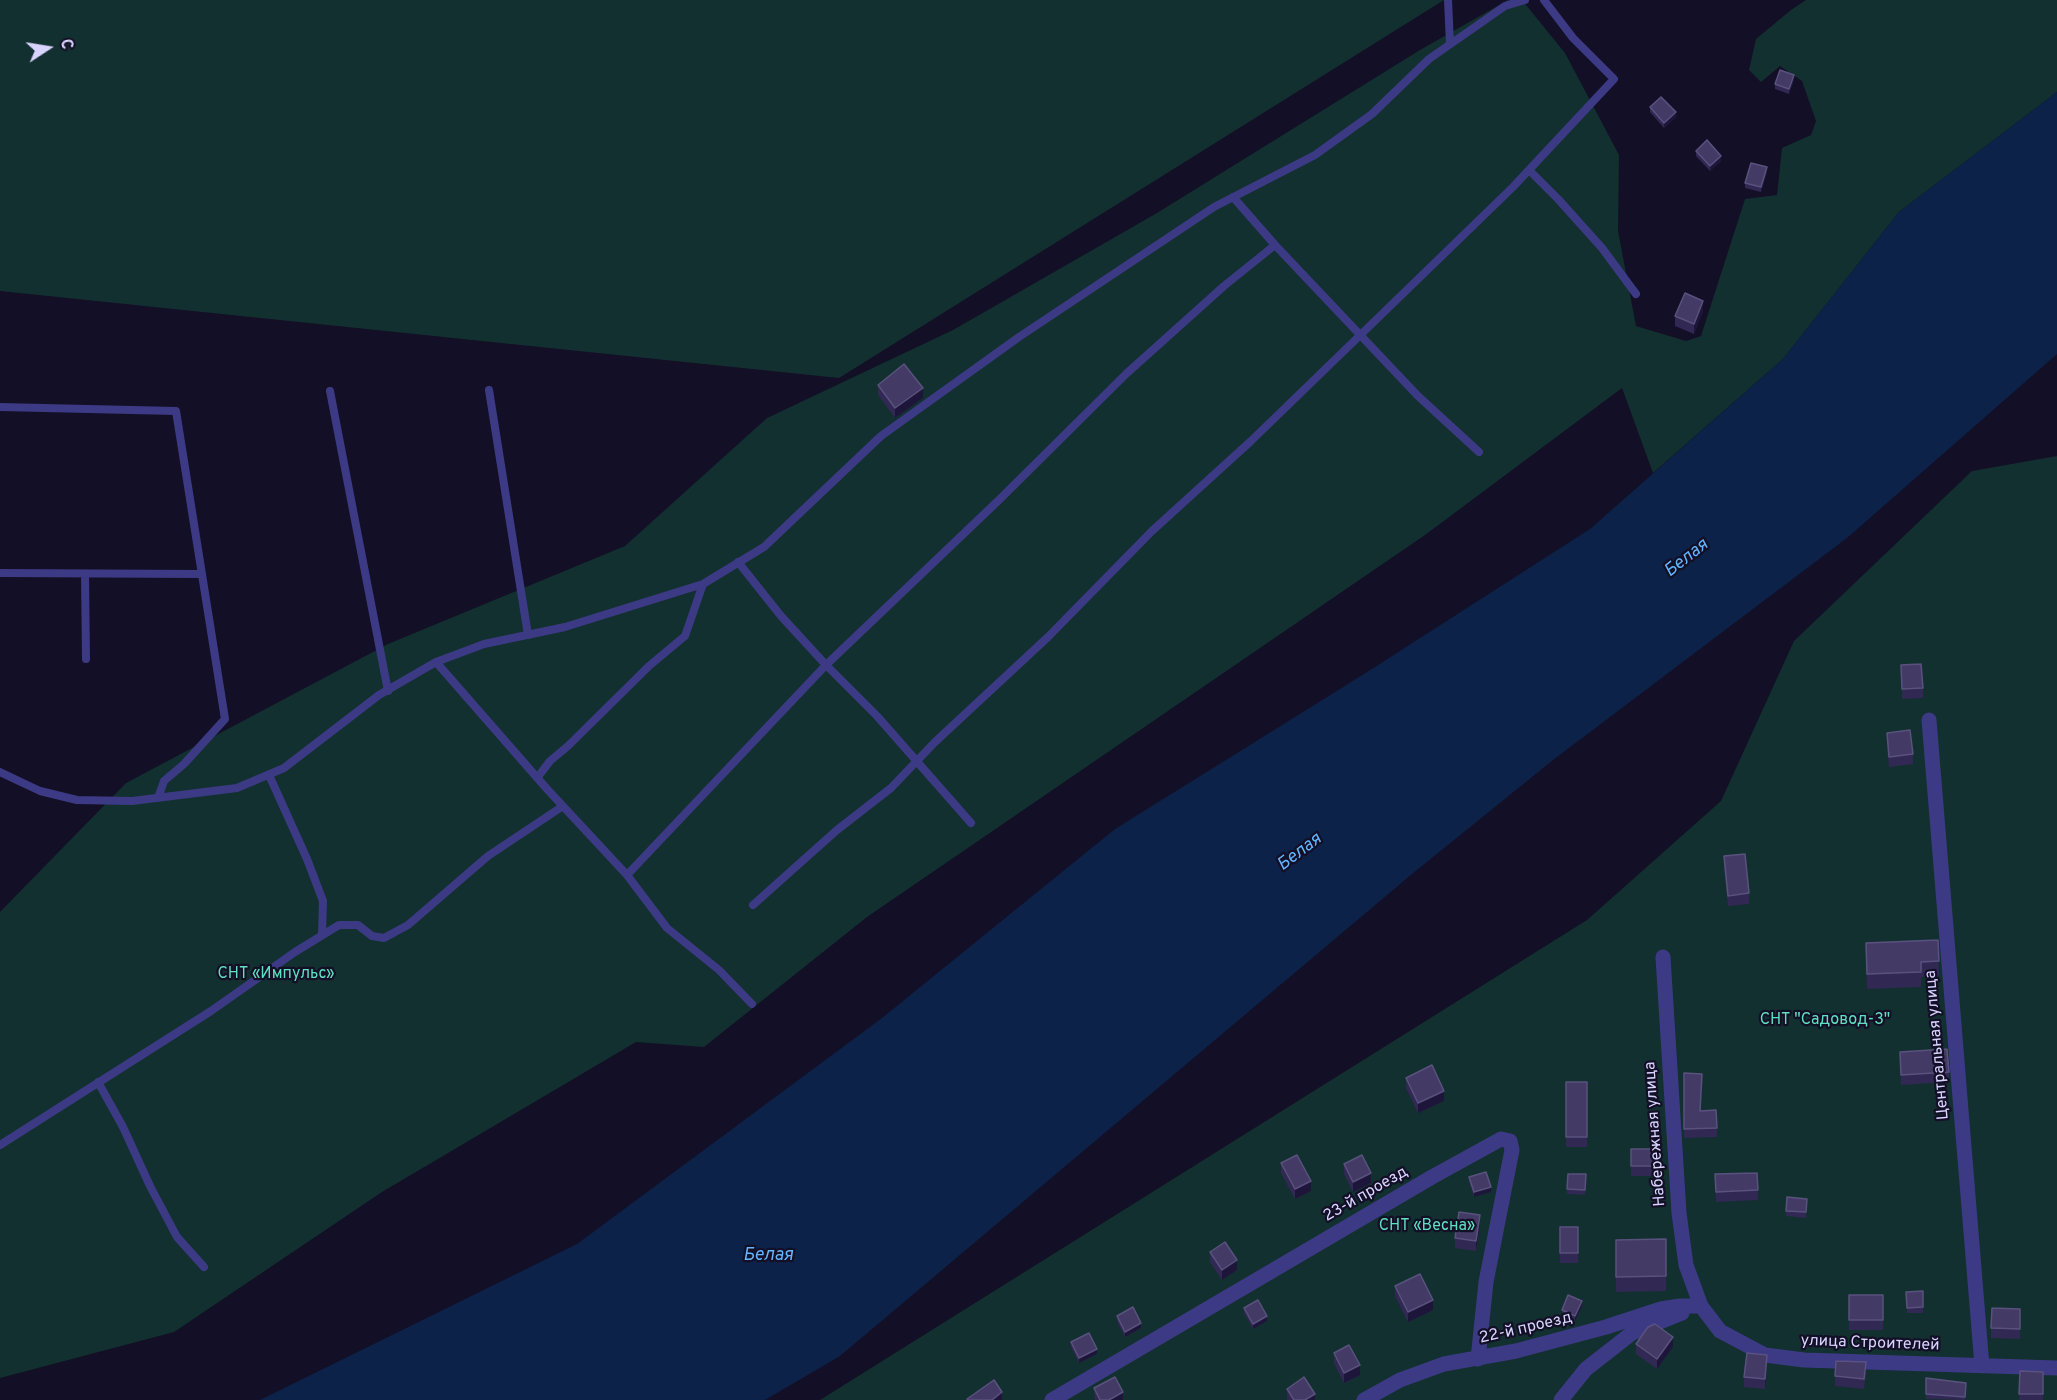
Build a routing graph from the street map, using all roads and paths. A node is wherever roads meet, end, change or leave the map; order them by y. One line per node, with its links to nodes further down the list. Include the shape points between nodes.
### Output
1 (1448, 0): 4 (lane)
2 (1525, 0): 4 (lane, via 1505,6)
3 (1544, 0): 5 (lane, via 1573,38 1614,79)
4 (1450, 44): 6 (lane, via 1429,58 1372,114 1315,154)
5 (1529, 170): 8 (lane, via 1602,248); 9 (lane)
6 (1233, 197): 7 (lane); 14 (lane, via 1029,330 881,436 764,547)
7 (1275, 244): 9 (lane); 22 (lane, via 1126,374)
8 (1636, 294)
9 (1360, 333): 13 (lane, via 1418,396); 25 (lane)
10 (489, 390): 19 (lane)
11 (330, 391): 23 (lane)
12 (0, 407): 17 (lane, via 176,411)
13 (1479, 452)
14 (738, 562): 18 (lane); 22 (lane)
15 (0, 573): 16 (lane)
16 (85, 574): 17 (lane); 20 (lane)
17 (202, 574): 29 (lane, via 225,719 164,781)
18 (703, 584): 19 (lane); 28 (lane, via 685,636 649,666)
19 (528, 635): 21 (lane, via 484,644)
20 (86, 659)
21 (436, 662): 23 (lane); 28 (lane)
22 (825, 665): 25 (lane); 32 (lane)
23 (388, 691): 27 (lane, via 284,768)
24 (1929, 720): 42 (street, Центральная улица)
25 (916, 762): 31 (lane); 33 (lane, via 891,788)
26 (0, 772): 29 (lane, via 40,792 77,800)
27 (268, 775): 29 (lane, via 237,788); 34 (lane, via 323,901)
28 (537, 778): 30 (lane)
29 (158, 798)
30 (563, 806): 32 (lane); 34 (lane, via 488,856 408,925 384,938 372,936 358,925 339,925)
31 (971, 823)
32 (627, 875): 36 (lane, via 667,928 719,970)
33 (753, 905)
34 (322, 935): 37 (lane)
35 (1663, 957): 40 (street, Набережная улица, via 1679,1213 1686,1264)
36 (752, 1004)
37 (98, 1082): 38 (lane); 39 (lane, via 177,1237)
38 (0, 1145)
39 (204, 1267)
40 (1701, 1306): 41 (street, 22-й проезд, via 1661,1309); 42 (street, улица Строителей, via 1720,1331 1765,1355 1804,1360); 46 (street, via 1632,1333 1586,1369)
41 (1478, 1359): 44 (street, 23-й проезд, via 1486,1282 1512,1150 1510,1141 1501,1139); 45 (street, 22-й проезд, via 1444,1365 1400,1380)
42 (1982, 1366): 43 (street, улица Строителей)
43 (2057, 1368)
44 (1052, 1400)
45 (1364, 1400)
46 (1561, 1400)

